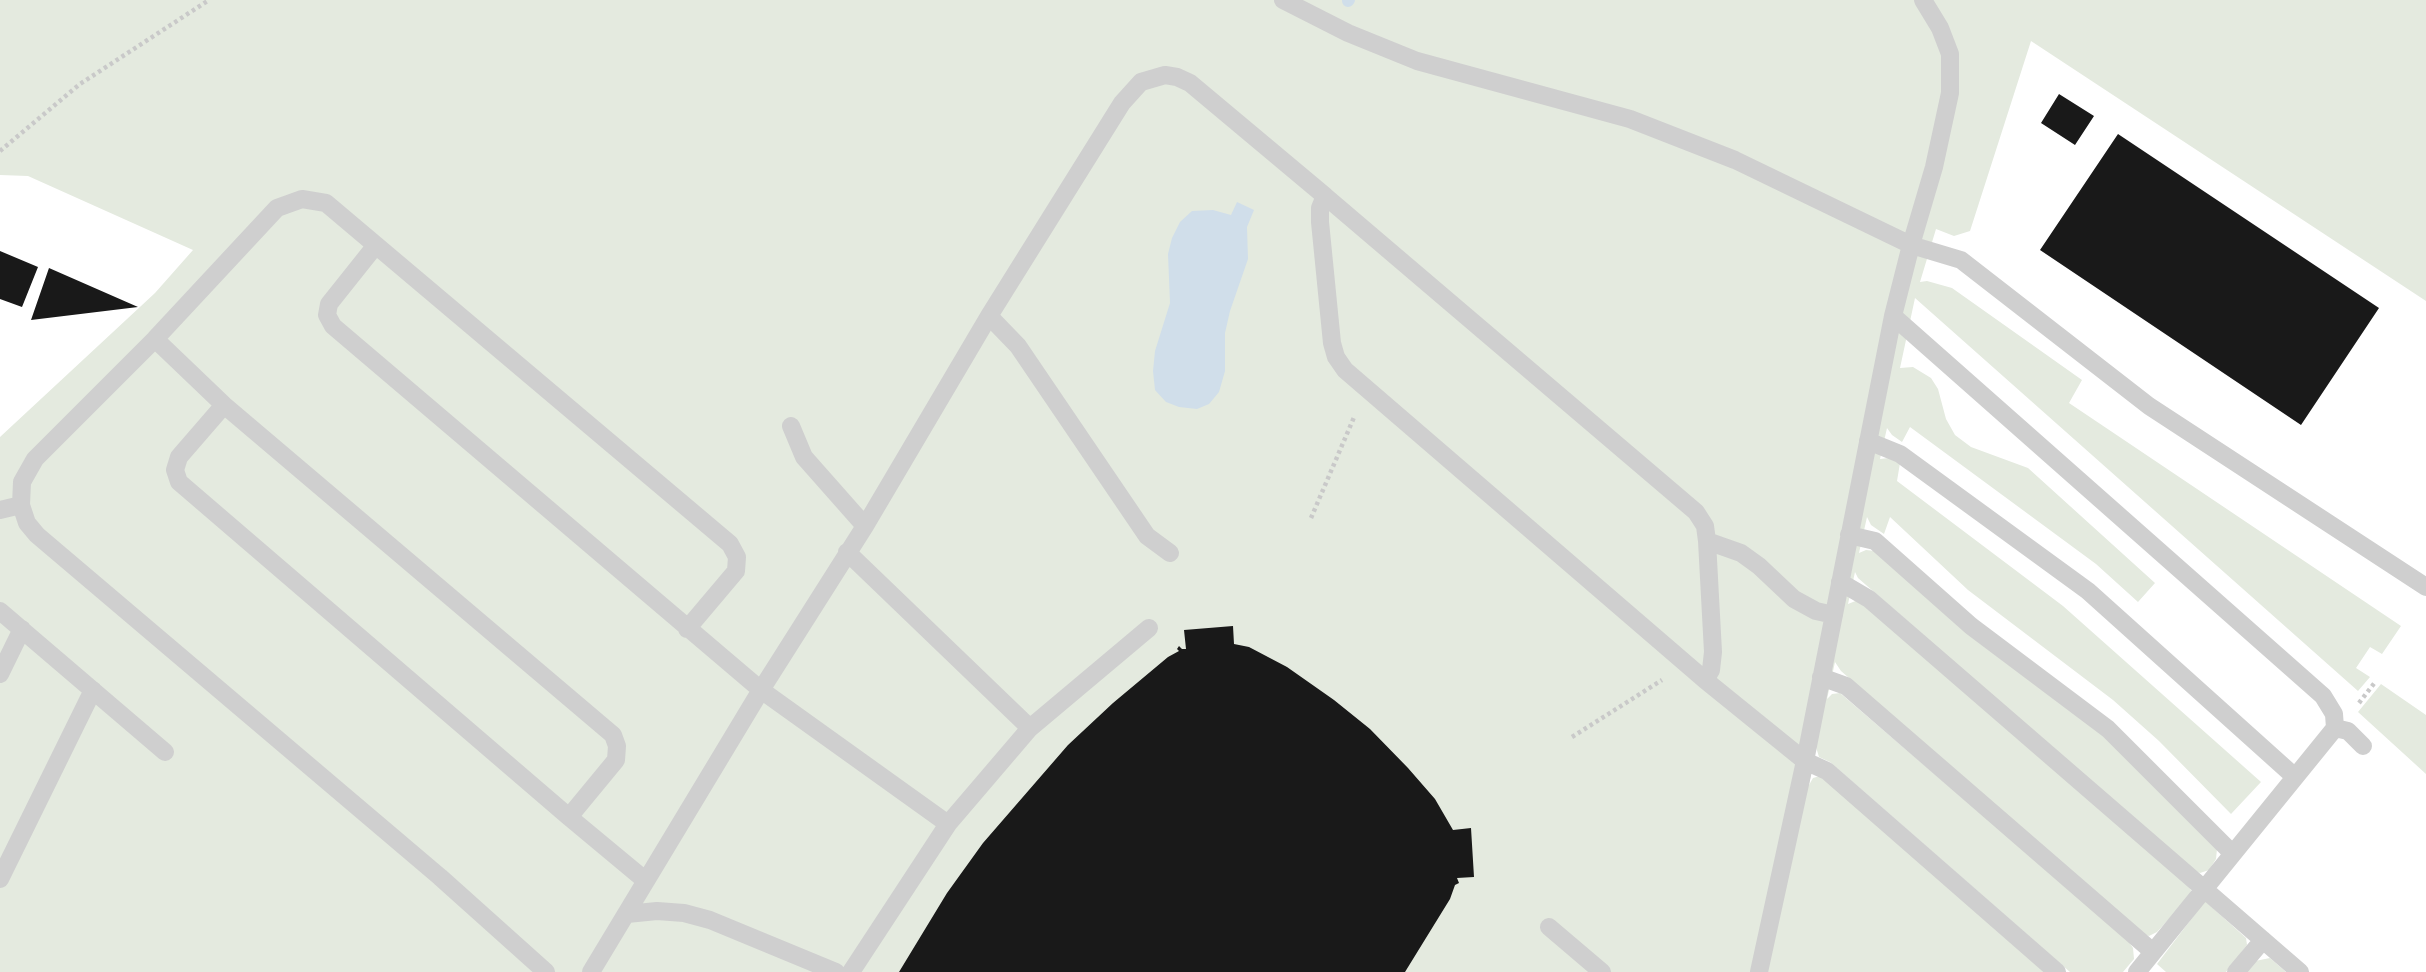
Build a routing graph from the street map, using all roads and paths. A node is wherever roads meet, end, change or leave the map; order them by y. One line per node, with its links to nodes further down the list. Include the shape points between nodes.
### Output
1 (209, 0): 4 (path, via 80,84)
2 (1283, 0): 7 (lane, via 1417,61 1630,120 1735,160)
3 (1923, 0): 7 (lane, via 1950,54 1950,93)
4 (0, 151)
5 (1325, 195): 8 (lane, via 1190,83 1177,77 1152,77 1122,103); 20 (lane, via 1696,512); 33 (lane, via 1320,215 1332,343 1345,370)
6 (376, 245): 10 (lane, via 326,202 302,199 277,208); 29 (lane, via 329,303 327,315 333,326); 29 (lane, via 730,544 737,557 736,571)
7 (1911, 245): 9 (lane); 24 (lane, via 1961,260 2148,406)
8 (989, 316): 18 (lane); 22 (lane, via 1018,346 1147,536)
9 (1893, 316): 14 (lane); 37 (lane, via 2323,696)
10 (155, 339): 11 (lane); 15 (lane, via 35,459 22,482)
11 (223, 405): 43 (lane, via 179,457 175,470 179,482); 43 (lane, via 613,735 616,760)
12 (1358, 408): 17 (path)
13 (791, 426): 18 (lane, via 804,457)
14 (1868, 441): 19 (lane); 42 (lane, via 1900,454 2088,591)
15 (21, 505): 16 (lane); 53 (lane, via 37,535)
16 (0, 510)
17 (1311, 518)
18 (865, 526): 21 (lane)
19 (1849, 535): 23 (lane); 45 (lane, via 1875,541 1971,626 2108,729)
20 (1707, 541): 26 (lane, via 1741,553 1794,599); 33 (lane, via 1713,652)
21 (847, 552): 35 (lane); 36 (lane)
22 (1170, 553)
23 (1840, 582): 26 (lane); 48 (lane, via 1869,599)
24 (2426, 587)
25 (0, 611): 28 (lane)
26 (1834, 615): 32 (lane)
27 (1149, 628): 36 (lane)
28 (22, 629): 30 (lane); 34 (lane)
29 (687, 629): 35 (lane)
30 (0, 674)
31 (1668, 676): 38 (path)
32 (1821, 677): 41 (lane); 52 (lane, via 1846,686)
33 (1705, 680): 41 (lane)
34 (93, 690): 40 (lane); 46 (lane)
35 (761, 690): 44 (lane); 47 (lane)
36 (1030, 728): 44 (lane)
37 (2335, 728): 39 (lane, via 2348,731); 42 (lane)
38 (1572, 737)
39 (2363, 746)
40 (165, 751)
41 (1805, 761): 58 (lane); 59 (lane, via 1827,771)
42 (2295, 777): 45 (lane)
43 (569, 817): 47 (lane)
44 (948, 824): 56 (lane)
45 (2233, 854): 48 (lane)
46 (0, 880)
47 (646, 881): 49 (lane)
48 (2204, 889): 51 (lane); 52 (lane)
49 (627, 914): 54 (lane); 55 (lane, via 657,911 710,920)
50 (1549, 927): 57 (lane)
51 (2263, 940): 60 (lane); 61 (lane)
52 (2148, 964)
53 (546, 972)
54 (591, 972)
55 (836, 972)
56 (851, 972)
57 (1602, 972)
58 (1759, 972)
59 (2057, 972)
60 (2236, 972)
61 (2300, 972)

